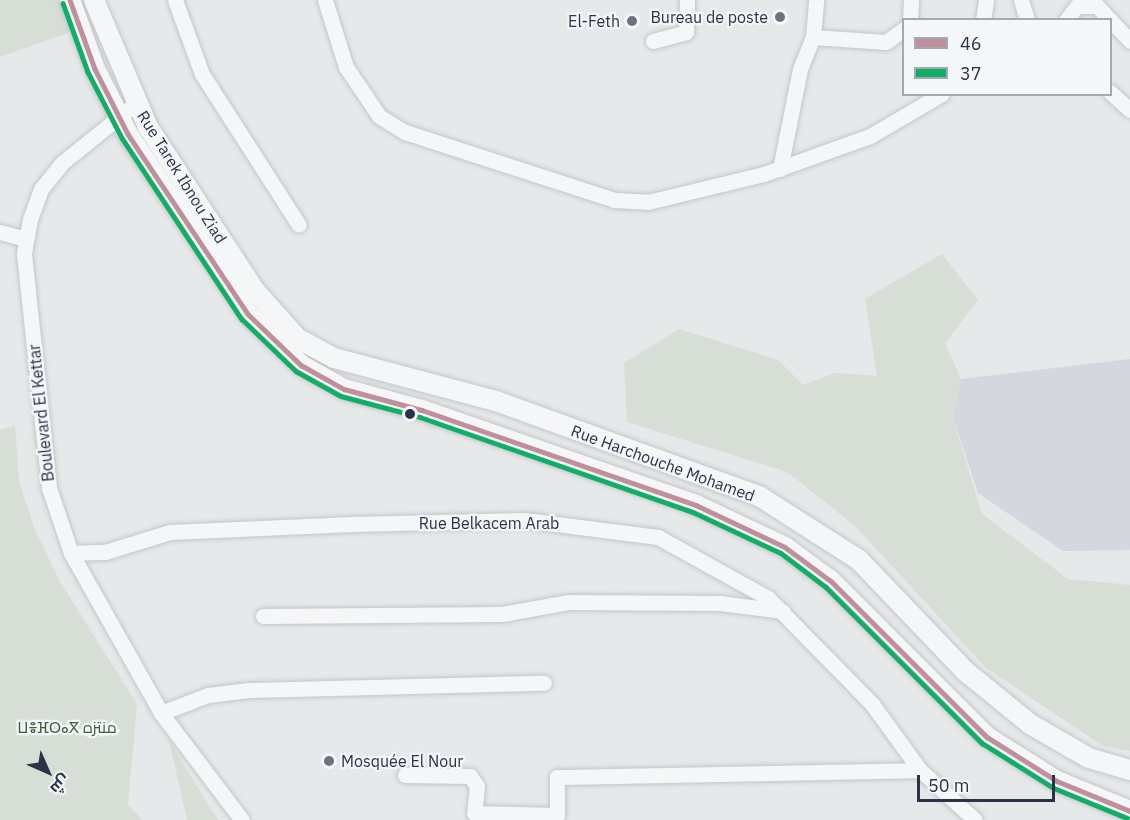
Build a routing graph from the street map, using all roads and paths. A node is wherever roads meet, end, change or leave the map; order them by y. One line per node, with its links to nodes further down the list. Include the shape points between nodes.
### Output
1 (70, 0): 25 (street, Rue Tarek Ibnou Ziad)
2 (94, 0): 23 (street, Rue Tarek Ibnou Ziad)
3 (175, 0): 27 (street, via 202,74)
4 (325, 0): 26 (street, via 346,67 362,96 405,132 614,200 648,202)
5 (687, 0): 19 (street, via 686,32)
6 (816, 0): 18 (street)
7 (911, 0): 11 (street)
8 (986, 0): 12 (street)
9 (1021, 0): 13 (street)
10 (1098, 3): 14 (street, via 1077,6); 15 (street)
11 (910, 18)
12 (983, 18)
13 (1026, 18)
14 (1068, 18)
15 (1109, 18)
16 (1112, 22): 20 (street)
17 (902, 30): 18 (street, via 886,42)
18 (813, 37): 26 (street, via 800,69)
19 (653, 41)
20 (1130, 41)
21 (1112, 94): 24 (street)
22 (939, 96): 26 (street, via 870,136)
23 (135, 104): 25 (street, Boulevard El Kettar); 30 (street, Rue Tarek Ibnou Ziad)
24 (1130, 110)
25 (118, 116): 29 (street, Boulevard El Kettar, via 62,163 41,189); 30 (street, Rue Tarek Ibnou Ziad, via 248,314)
26 (780, 169)
27 (299, 225)
28 (0, 232): 29 (street)
29 (27, 239): 31 (street, Boulevard El Kettar, via 48,488)
30 (292, 346): 37 (street, Rue Harchouche Mohamed, via 496,401 759,496 859,560 965,671 1030,724 1089,758); 39 (street, Rue Harchouche Mohamed, via 344,389 611,474 738,522 785,547 831,581 987,737 1057,781)
31 (71, 553): 32 (street, Rue Belkacem Arab, via 105,552 170,532 525,520 658,537); 35 (street, Boulevard El Kettar)
32 (782, 611): 33 (street, via 720,603 568,602 501,614); 36 (street, Rue Belkacem Arab, via 872,704)
33 (263, 616)
34 (544, 683): 35 (street, via 249,690 208,695)
35 (161, 713): 41 (street, Boulevard El Kettar)
36 (920, 770): 40 (street, via 557,777 557,814); 42 (street, Rue Belkacem Arab)
37 (1130, 770)
38 (405, 775): 40 (street, via 470,776 477,786)
39 (1130, 811)
40 (474, 817)
41 (242, 820)
42 (975, 820)

